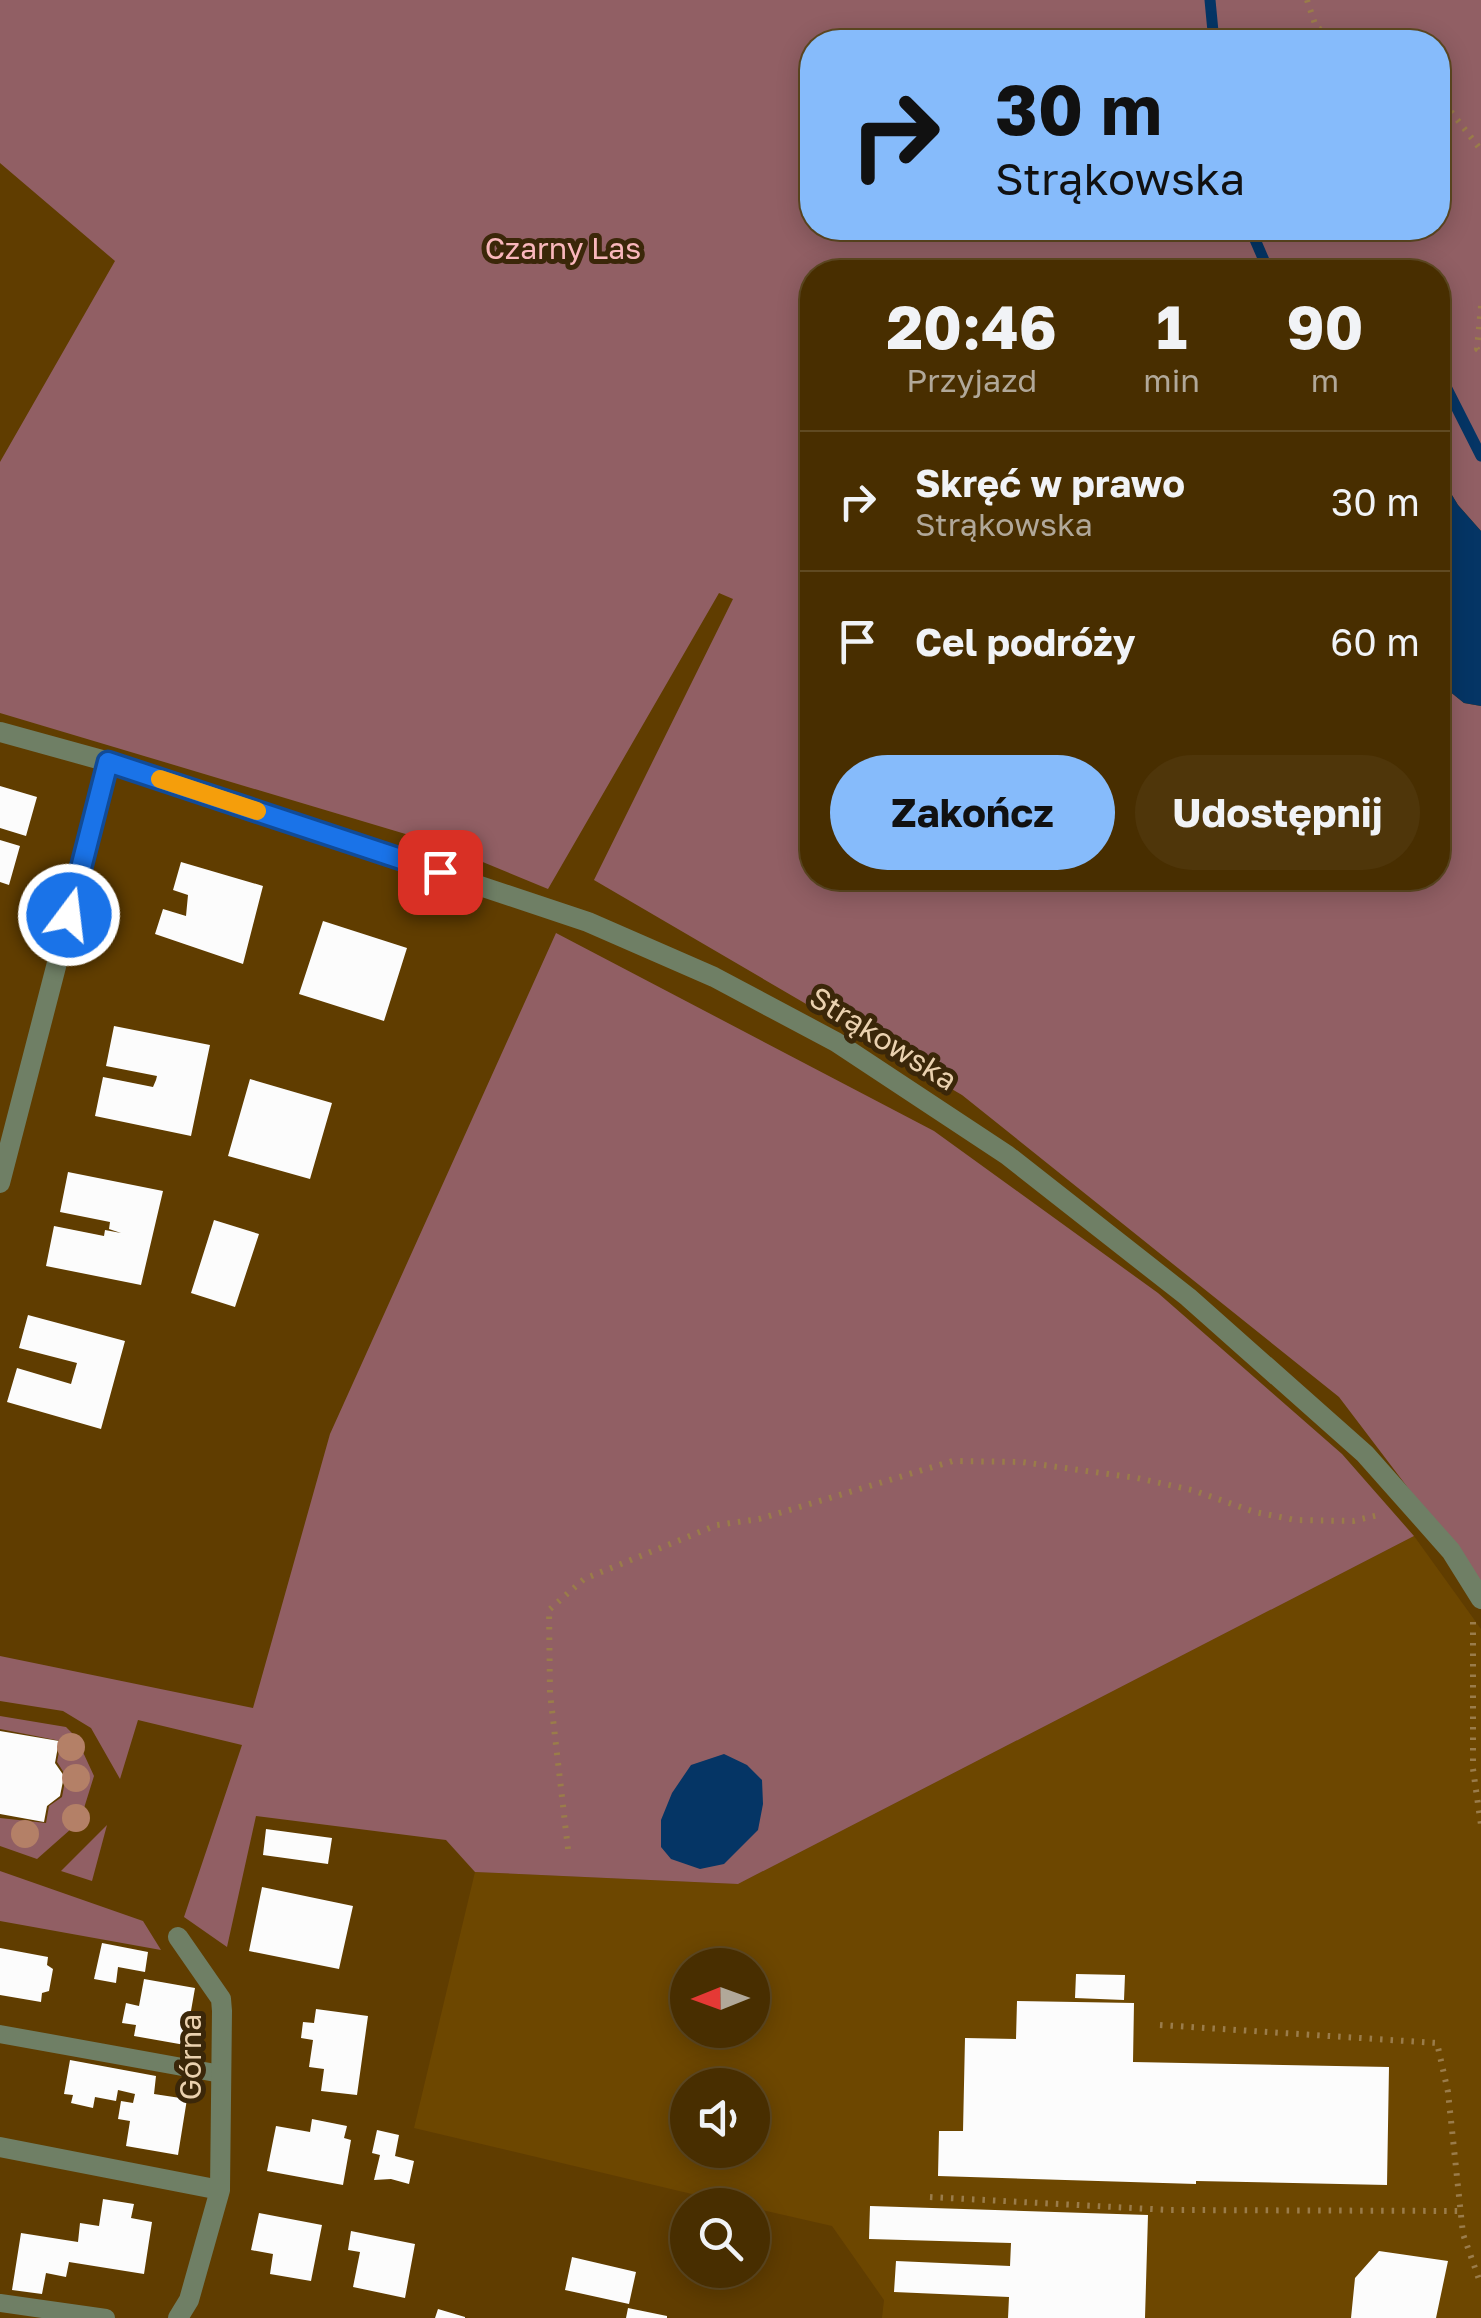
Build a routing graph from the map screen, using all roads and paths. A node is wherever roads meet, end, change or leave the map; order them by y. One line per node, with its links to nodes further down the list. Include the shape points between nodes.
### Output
1 (1308, 0): 2 (path)
2 (1321, 30)
3 (1450, 110): 4 (path)
4 (1481, 150)
5 (1481, 306): 6 (path)
6 (1481, 352)
7 (0, 732): 8 (street, Strąkowska)
8 (108, 762): 9 (street); 10 (street, Strąkowska, via 588,922 714,977 836,1042 1007,1155 1188,1296 1365,1454)
9 (0, 1183)
10 (1414, 1507): 11 (street, Strąkowska); 13 (path, via 1354,1521 1295,1520 1137,1478 986,1460 953,1461 760,1519 717,1525 584,1579 549,1610 550,1693)
11 (1477, 1594): 12 (path, via 1472,1769)
12 (1481, 1826)
13 (568, 1849)
14 (178, 1937): 17 (street, Górna, via 221,1999)
15 (1160, 2025): 21 (path, via 1437,2043)
16 (0, 2034): 17 (lane)
17 (221, 2074): 19 (street, Górna)
18 (0, 2147): 19 (street)
19 (220, 2190): 25 (street, Górna)
20 (930, 2197): 21 (path, via 1169,2210)
21 (1460, 2211): 22 (path)
22 (1481, 2285)
23 (0, 2303): 24 (lane)
24 (106, 2318)
25 (178, 2318)

